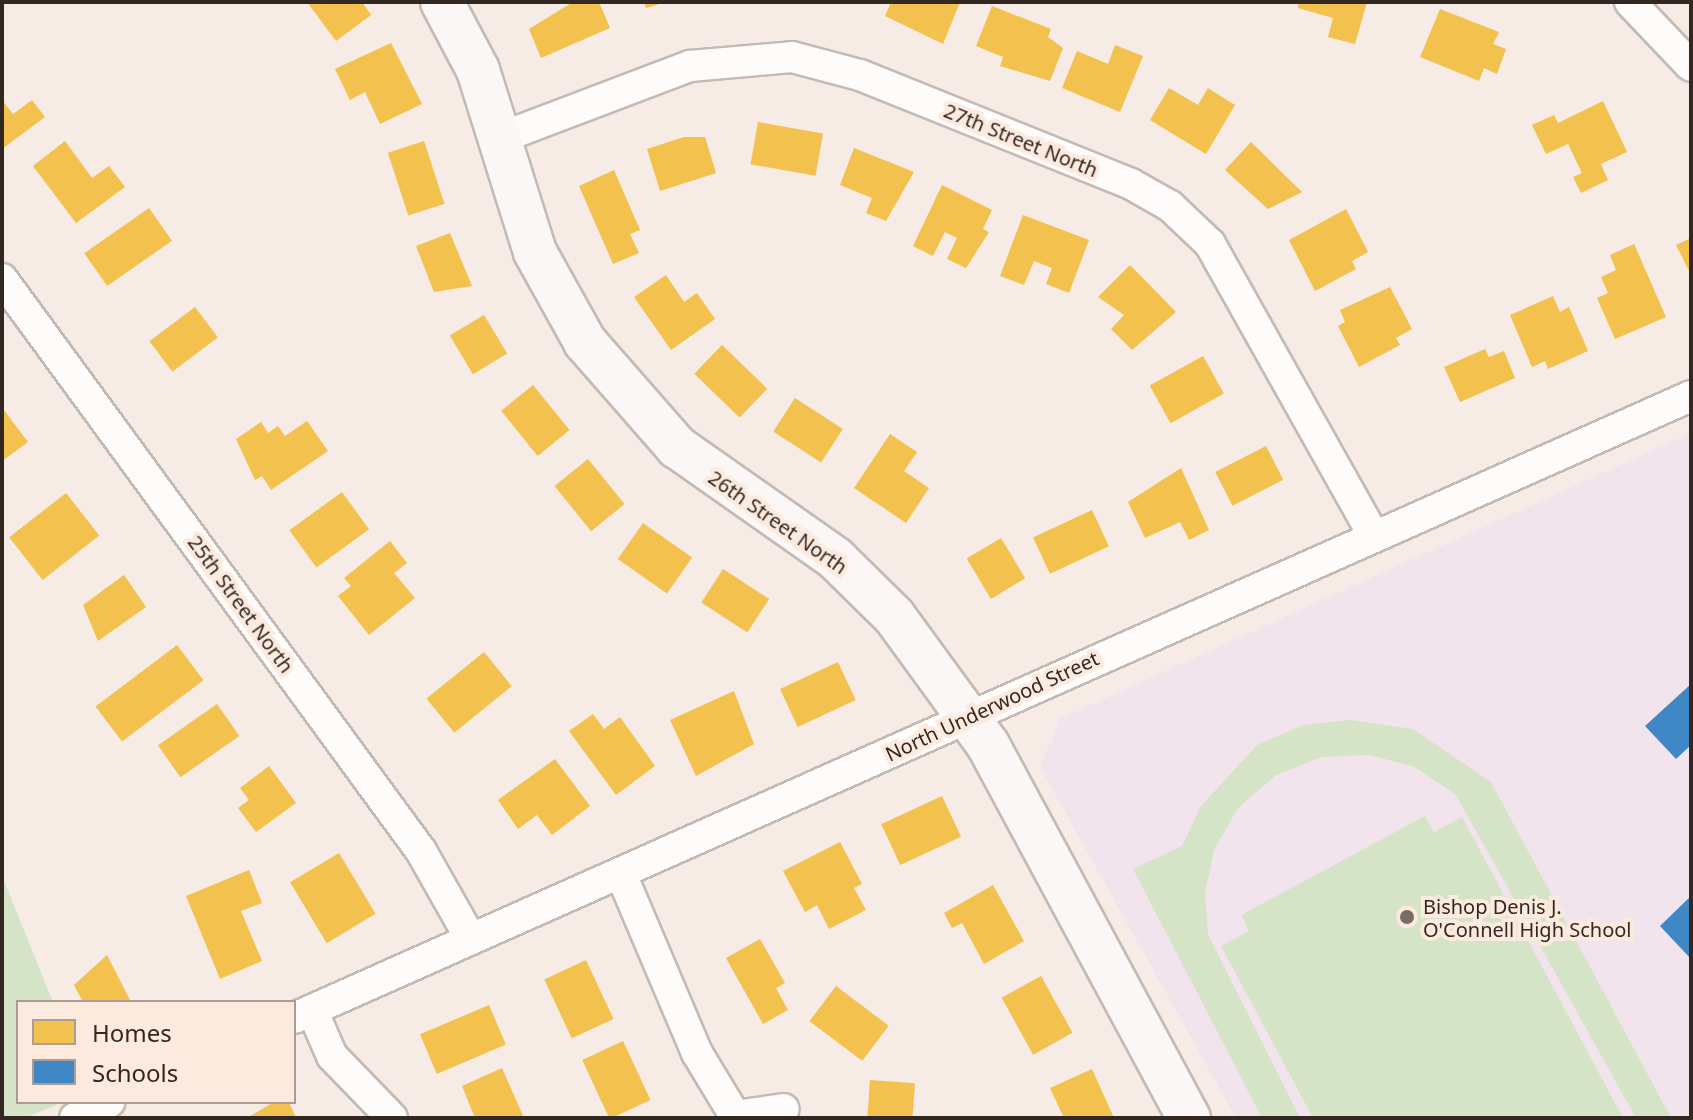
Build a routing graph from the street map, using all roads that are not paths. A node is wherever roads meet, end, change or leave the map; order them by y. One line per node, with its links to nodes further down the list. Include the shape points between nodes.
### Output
1 (442, 2): 4 (street, 26th Street North, via 474,60)
2 (1630, 2): 3 (street)
3 (1691, 66)
4 (500, 138): 7 (street, 27th Street North, via 690,66 792,57 860,75 1131,184 1170,206 1210,244); 8 (street, 26th Street North, via 540,263 618,386 715,480 860,580)
5 (2, 279): 10 (street, 25th Street North, via 421,851)
6 (1691, 396): 7 (street, North Underwood Street)
7 (1373, 534): 8 (street, North Underwood Street)
8 (965, 716): 9 (street, North Underwood Street); 16 (street, 26th Street North, via 988,745)
9 (621, 874): 10 (street, North Underwood Street); 13 (street, via 690,1039 735,1116)
10 (469, 936): 11 (street, North Underwood Street)
11 (303, 1014): 15 (street, via 332,1056)
12 (106, 1104): 14 (street)
13 (784, 1109)
14 (75, 1118)
15 (392, 1118)
16 (1189, 1118)

